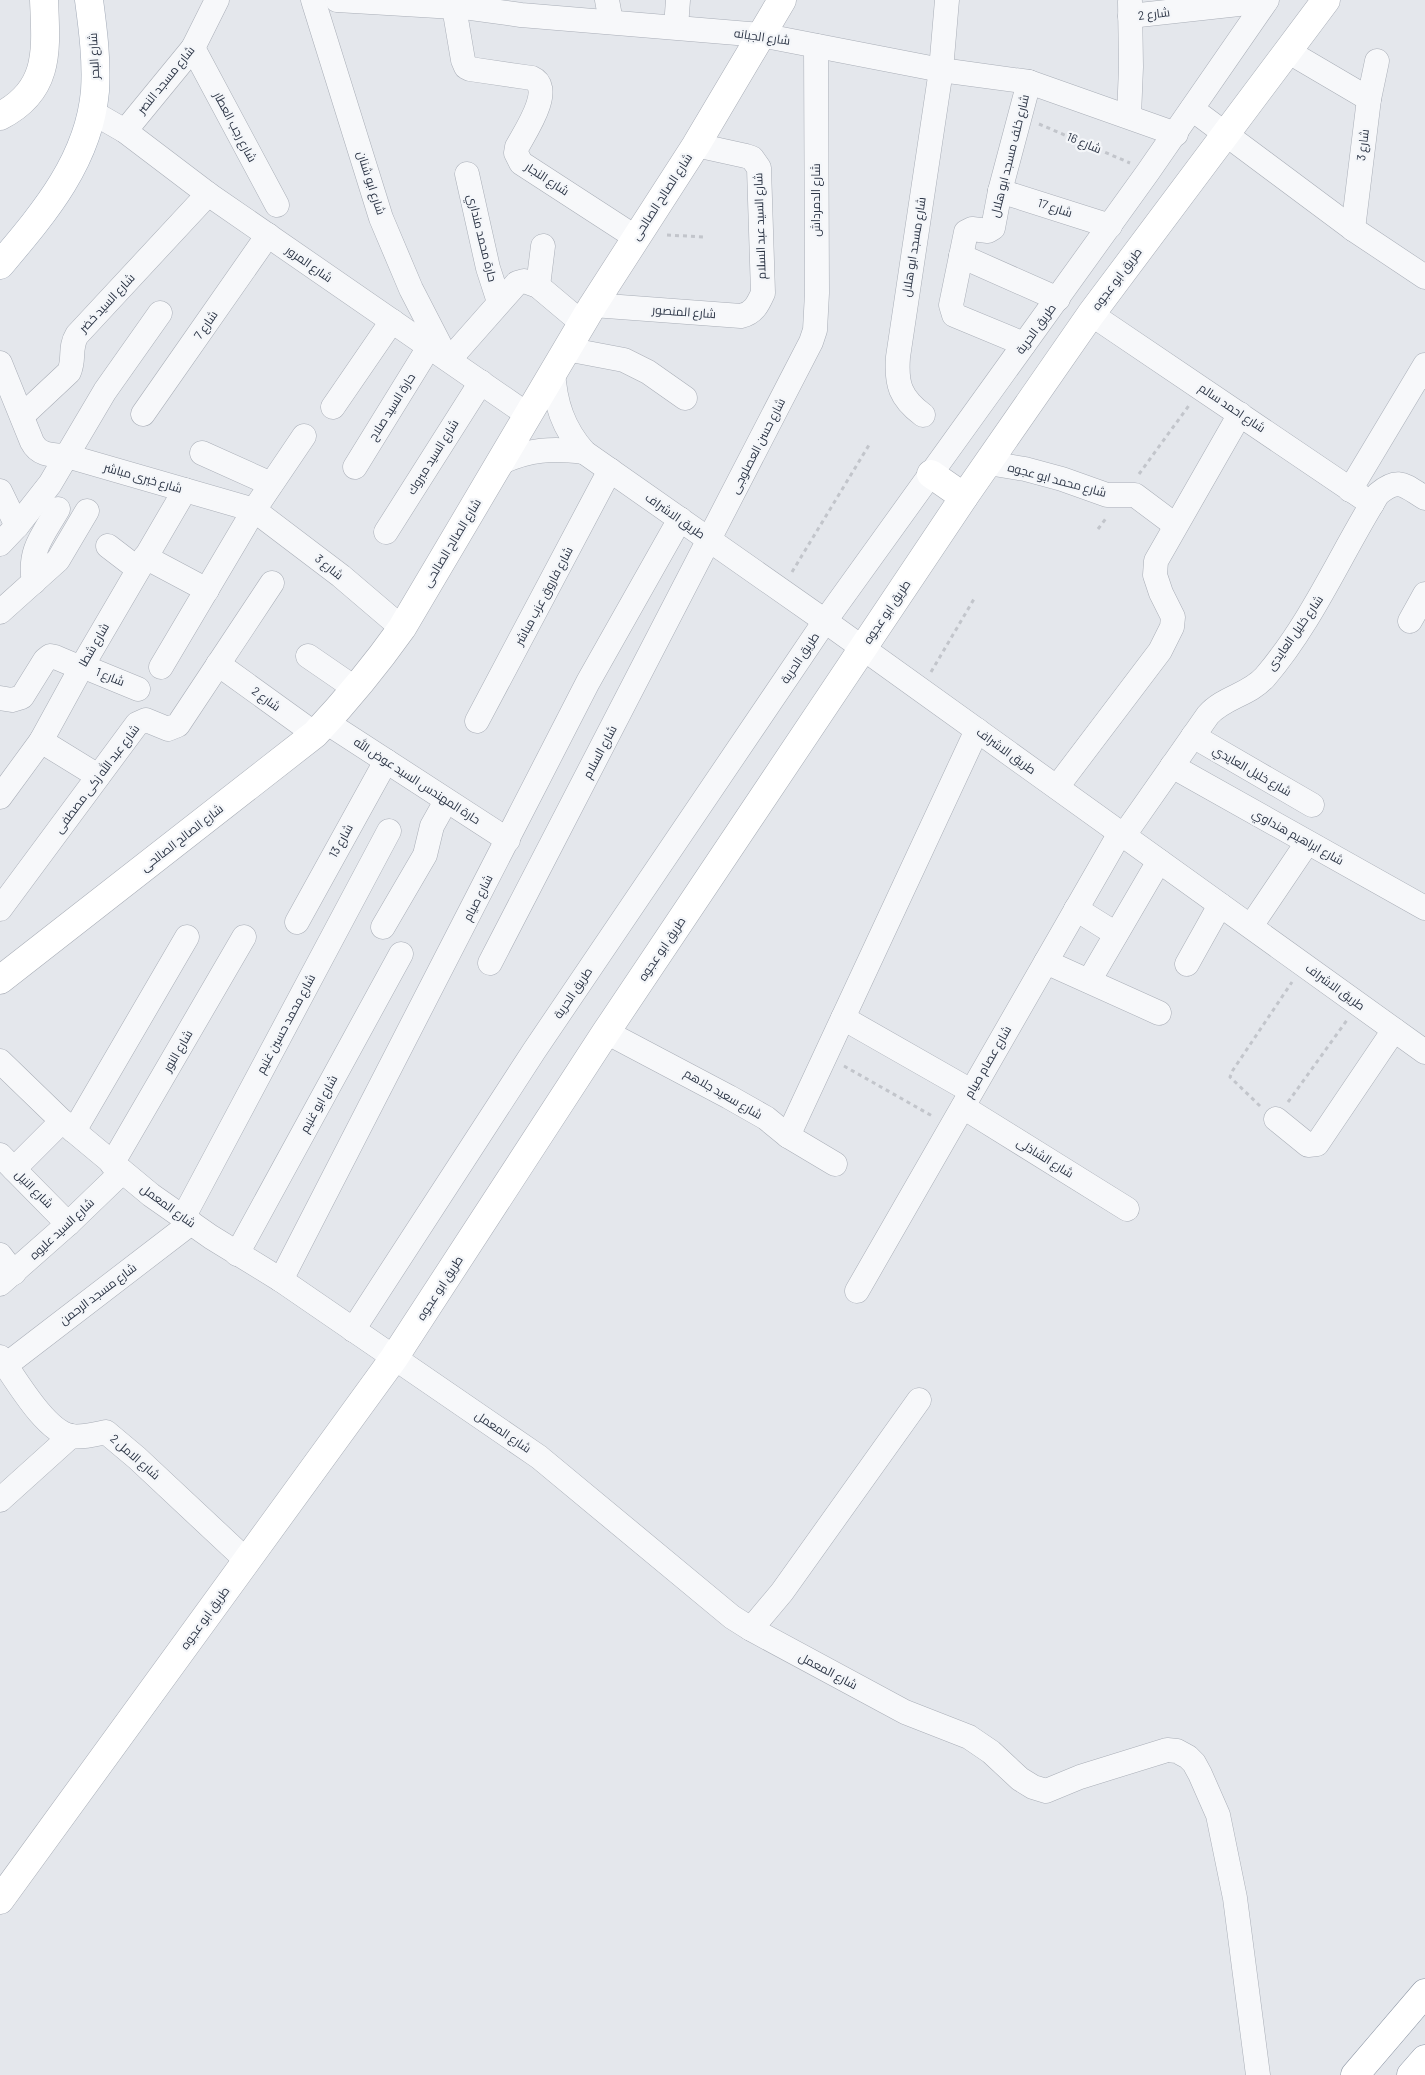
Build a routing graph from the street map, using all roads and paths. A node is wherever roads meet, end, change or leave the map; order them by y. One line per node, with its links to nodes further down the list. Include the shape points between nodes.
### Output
1 (44, 0): 22 (main road, via 45,54)
2 (90, 0): 27 (main road, شارع البحر, via 96,60)
3 (217, 0): 18 (street, شارع مسجد النصر)
4 (313, 0): 59 (street, شارع ابو شنان, via 388,236)
5 (337, 0): 11 (street, شارع الجبانه)
6 (678, 0): 15 (street)
7 (782, 0): 16 (main road, شارع الصالح الصالحى)
8 (947, 0): 21 (street, شارع مسجد ابو هلال)
9 (1267, 0): 13 (street, شارع 2); 26 (street, طريق الحرية)
10 (1326, 0): 19 (main road, طريق ابو عجوه)
11 (465, 5): 12 (street, شارع الجبانه); 42 (street, شارع النجار, via 463,60 466,67 532,78 540,83 537,109 517,147 521,163)
12 (520, 7): 14 (street, شارع الجبانه)
13 (1130, 8): 30 (street)
14 (609, 11): 15 (street, شارع الجبانه)
15 (676, 27): 16 (street, شارع الجبانه)
16 (761, 35): 17 (street, شارع الجبانه); 34 (main road, شارع الصالح الصالحى)
17 (816, 46): 21 (street, شارع الجبانه); 58 (street, شارع الدمرداش, via 817,293 815,330)
18 (193, 48): 31 (street, شارع مسجد النصر); 39 (street, شارع رجب العطار)
19 (1288, 52): 25 (street); 32 (main road, طريق ابو عجوه)
20 (1377, 61): 25 (street, شارع 3)
21 (941, 70): 23 (street, شارع الجبانه); 70 (street, شارع مسجد ابو هلال, via 897,376 901,392)
22 (37, 82): 24 (main road); 29 (main road, via 25,99)
23 (1029, 82): 28 (street, شارع خلف مسجد ابو هلال); 30 (street, شارع الجبانه)
24 (0, 96)
25 (1369, 99): 41 (street, شارع 3)
26 (1192, 109): 32 (street); 33 (street, طريق الحرية)
27 (92, 112): 31 (street, شارع المرور); 47 (main road, شارع البحر, via 66,180 30,231)
28 (1019, 115): 35 (path, شارع 16); 37 (street, شارع خلف مسجد ابو هلال)
29 (0, 116)
30 (1129, 116): 33 (street, شارع الجبانه)
31 (124, 130): 38 (street, شارع المرور)
32 (1225, 133): 41 (street); 55 (main road, طريق ابو عجوه)
33 (1176, 134): 35 (street, طريق الحرية)
34 (696, 145): 42 (main road, شارع الصالح الصالحى); 50 (street, شارع السيد عبد السلام, via 752,158 759,168)
35 (1148, 172): 40 (street, طريق الحرية)
36 (467, 174): 52 (street, حارة محمد منداري)
37 (1000, 191): 40 (street, شارع 17); 45 (street, شارع خلف مسجد ابو هلال, via 992,229 967,231)
38 (208, 194): 43 (street, شارع المرور); 71 (street, شارع السيد خضر, via 77,336 71,350 69,372)
39 (277, 205)
40 (1110, 226): 51 (street, طريق الحرية)
41 (1353, 229): 48 (street)
42 (637, 235): 44 (path); 54 (main road, شارع الصالح الصالحى)
43 (268, 236): 56 (street, شارع المرور); 67 (street, شارع 7)
44 (704, 237)
45 (963, 245): 51 (street); 57 (street, via 951,305 954,315)
46 (543, 246): 49 (street)
47 (0, 265)
48 (1425, 277)
49 (538, 286): 52 (street, حارة محمد منداري, via 532,282 517,283); 54 (street)
50 (763, 293): 54 (street, شارع المنصور, via 757,307 741,316)
51 (1058, 299): 57 (street, طريق الحرية)
52 (499, 302): 59 (street, حارة محمد منداري)
53 (160, 313): 76 (street, via 105,391)
54 (587, 314): 60 (main road, شارع الصالح الصالحى)
55 (1091, 314): 64 (street, شارع احمد سالم); 78 (main road, طريق ابو عجوه)
56 (392, 321): 59 (street, شارع المرور); 66 (street)
57 (1024, 344): 81 (street, طريق الحرية)
58 (807, 352): 98 (street, شارع حسن العصلوجى)
59 (442, 355): 63 (street, شارع المرور); 79 (street, حارة السيد صلاح)
60 (560, 360): 65 (street, via 624,360 648,372); 69 (main road, شارع الصالح الصالحى); 74 (street, طريق الاشراف, via 558,406 572,438)
61 (0, 363): 71 (street, شارع خيرى مباشر)
62 (1425, 365): 84 (street)
63 (481, 382): 69 (street, شارع المرور); 97 (street, شارع السيد مبروك)
64 (1202, 388): 68 (street, شارع احمد سالم); 86 (path)
65 (685, 398)
66 (333, 406)
67 (144, 414)
68 (1240, 414): 84 (street, شارع احمد سالم); 94 (street)
69 (528, 415): 77 (main road, شارع الصالح الصالحى)
70 (923, 415)
71 (22, 416): 76 (street, شارع خيرى مباشر, via 35,448 47,454)
72 (304, 436): 82 (street)
73 (869, 445): 105 (path)
74 (584, 452): 77 (street, طريق الاشراف, via 532,451); 80 (street, طريق الاشراف)
75 (202, 453): 82 (street)
76 (67, 456): 83 (street, شارع خيرى مباشر); 95 (street)
77 (500, 463): 111 (main road, شارع الصالح الصالحى)
78 (988, 463): 86 (street, شارع محمد ابو عجوه, via 1025,469 1106,494); 87 (main road, طريق ابو عجوه)
79 (355, 466)
80 (610, 470): 93 (street, طريق الاشراف); 121 (street, شارع فاروق عزب مباشر)
81 (931, 474): 87 (main road); 109 (street, طريق الحرية)
82 (271, 484): 91 (street)
83 (185, 490): 91 (street, شارع خيرى مباشر); 101 (street, شارع شطا)
84 (1350, 490): 89 (street, شارع احمد سالم)
85 (0, 491): 95 (street)
86 (1124, 494): 94 (street, شارع محمد ابو عجوه, via 1135,494); 96 (path)
87 (964, 497): 112 (main road, طريق ابو عجوه)
88 (1425, 498): 89 (street, شارع خليل العايدى, via 1404,486 1391,484 1378,494)
89 (1372, 504): 124 (street, شارع خليل العايدى, via 1312,612 1282,655 1256,685 1214,708)
90 (58, 509): 102 (street, via 33,556)
91 (254, 510): 104 (street); 111 (street, شارع 3, via 341,576)
92 (86, 511): 102 (street, via 58,560)
93 (680, 519): 98 (street, طريق الاشراف); 135 (street, شارع صيام, via 588,682)
94 (1175, 525): 129 (street, via 1156,561 1155,575 1173,617 1172,627 1160,651)
95 (17, 526): 99 (street)
96 (1098, 529)
97 (386, 532)
98 (710, 540): 105 (street, طريق الاشراف); 150 (street, شارع السلام)
99 (0, 544)
100 (108, 546): 101 (street)
101 (142, 563): 104 (street); 115 (street, شارع شطا)
102 (34, 582): 108 (street)
103 (272, 583): 114 (street, شارع عبد الله زكى مصطفى)
104 (207, 590): 116 (street)
105 (781, 590): 109 (street, طريق الاشراف)
106 (1425, 594): 110 (street)
107 (974, 599): 119 (path)
108 (0, 612)
109 (825, 621): 112 (street, طريق الاشراف); 178 (street, طريق الحرية, via 534,1051)
110 (1410, 621)
111 (402, 628): 117 (main road, شارع الصالح الصالحى)
112 (863, 648): 119 (street, طريق الاشراف); 159 (main road, طريق ابو عجوه)
113 (308, 656): 117 (street)
114 (218, 664): 122 (street, شارع 2); 128 (street, شارع عبد الله زكى مصطفى, via 178,725 168,729 146,720 137,724)
115 (82, 667): 118 (street, شارع 1); 120 (street, شارع 1, via 50,656 22,697 12,700); 125 (street, شارع شطا)
116 (161, 667)
117 (356, 688): 122 (main road, شارع الصالح الصالحى)
118 (138, 689)
119 (921, 690): 123 (street, طريق الاشراف)
120 (0, 698)
121 (477, 721)
122 (320, 728): 126 (street, حارة المهندس السيد عوض الله); 153 (main road, شارع الصالح الصالحى)
123 (977, 730): 129 (street, طريق الاشراف); 157 (street)
124 (1193, 736): 127 (street, شارع خليل العايدى); 132 (street, شارع خليل العايدي)
125 (41, 741): 128 (street); 130 (street, شارع شطا)
126 (386, 761): 131 (street, حارة المهندس السيد عوض الله); 142 (street, شارع 13)
127 (1172, 766): 134 (street, شارع خليل العايدى); 136 (street, شارع ابراهيم هنداوي)
128 (98, 776): 141 (street, شارع عبد الله زكى مصطفى)
129 (1057, 787): 134 (street, طريق الاشراف)
130 (0, 798)
131 (446, 801): 135 (street, حارة المهندس السيد عوض الله); 144 (street, via 432,826 425,855)
132 (1312, 805)
133 (389, 831): 172 (street, شارع محمد حسين غنيم)
134 (1122, 834): 137 (street, طريق الاشراف); 140 (street, شارع عصام صيام)
135 (508, 840): 176 (street, شارع صيام)
136 (1307, 843): 139 (street, شارع ابراهيم هنداوي); 143 (street)
137 (1159, 861): 138 (street, طريق الاشراف); 145 (street)
138 (1220, 904): 143 (street, طريق الاشراف); 151 (street)
139 (1425, 908)
140 (1076, 909): 145 (street); 149 (street, شارع عصام صيام)
141 (0, 910)
142 (297, 922)
143 (1251, 926): 152 (street, طريق الاشراف)
144 (383, 927)
145 (1116, 934): 154 (street)
146 (187, 937): 165 (street)
147 (244, 937): 170 (street, شارع النور)
148 (401, 954): 174 (street, شارع ابو غنيم)
149 (1046, 962): 154 (street); 163 (street, شارع عصام صيام)
150 (490, 963)
151 (1187, 964)
152 (1304, 965): 155 (street, طريق الاشراف); 164 (path, via 1230,1077)
153 (0, 980)
154 (1089, 981): 156 (street)
155 (1360, 1005): 158 (street, طريق الاشراف); 164 (path)
156 (1159, 1013)
157 (843, 1018): 161 (street); 163 (street, شارع الشاذلى)
158 (1394, 1030): 160 (street, طريق الاشراف); 164 (street, via 1317,1144 1308,1145)
159 (606, 1032): 167 (street, شارع سعيد جلاهم, via 766,1118); 179 (main road, طريق ابو عجوه)
160 (1425, 1052)
161 (826, 1056): 166 (path); 167 (street)
162 (0, 1061): 165 (street, شارع المعمل)
163 (967, 1099): 166 (street, شارع عصام صيام); 171 (street, شارع الشاذلى)
164 (1276, 1119)
165 (68, 1126): 168 (street); 170 (street, شارع المعمل)
166 (951, 1127): 177 (street, شارع عصام صيام)
167 (788, 1136): 169 (street, شارع سعيد جلاهم)
168 (7, 1162): 173 (street, شارع النيل)
169 (835, 1164)
170 (117, 1168): 172 (street, شارع المعمل); 173 (street, شارع السيد عليوه)
171 (1127, 1209)
172 (187, 1221): 174 (street, شارع المعمل); 180 (street, شارع مسجد الرحمن)
173 (68, 1224): 175 (street, شارع السيد عليوه)
174 (237, 1254): 176 (street, شارع المعمل)
175 (5, 1271)
176 (281, 1280): 178 (street, شارع المعمل)
177 (857, 1291)
178 (353, 1330): 179 (street, شارع المعمل)
179 (394, 1358): 184 (main road, طريق ابو عجوه); 185 (street, شارع المعمل, via 554,1468 713,1602)
180 (3, 1361): 182 (street, via 31,1402 54,1427)
181 (919, 1400): 185 (street, via 782,1592)
182 (71, 1436): 183 (street); 184 (street, شارع الامل 2, via 106,1432)
183 (0, 1498)
184 (247, 1561): 186 (main road, طريق ابو عجوه)
185 (751, 1629): 189 (street, شارع المعمل, via 905,1712 969,1737 1020,1779 1046,1791 1167,1750 1176,1751 1194,1763 1218,1815 1235,1898)
186 (0, 1900)
187 (1425, 1993): 190 (main road)
188 (1425, 2059): 191 (main road)
189 (1258, 2075)
190 (1355, 2075)
191 (1411, 2075)

